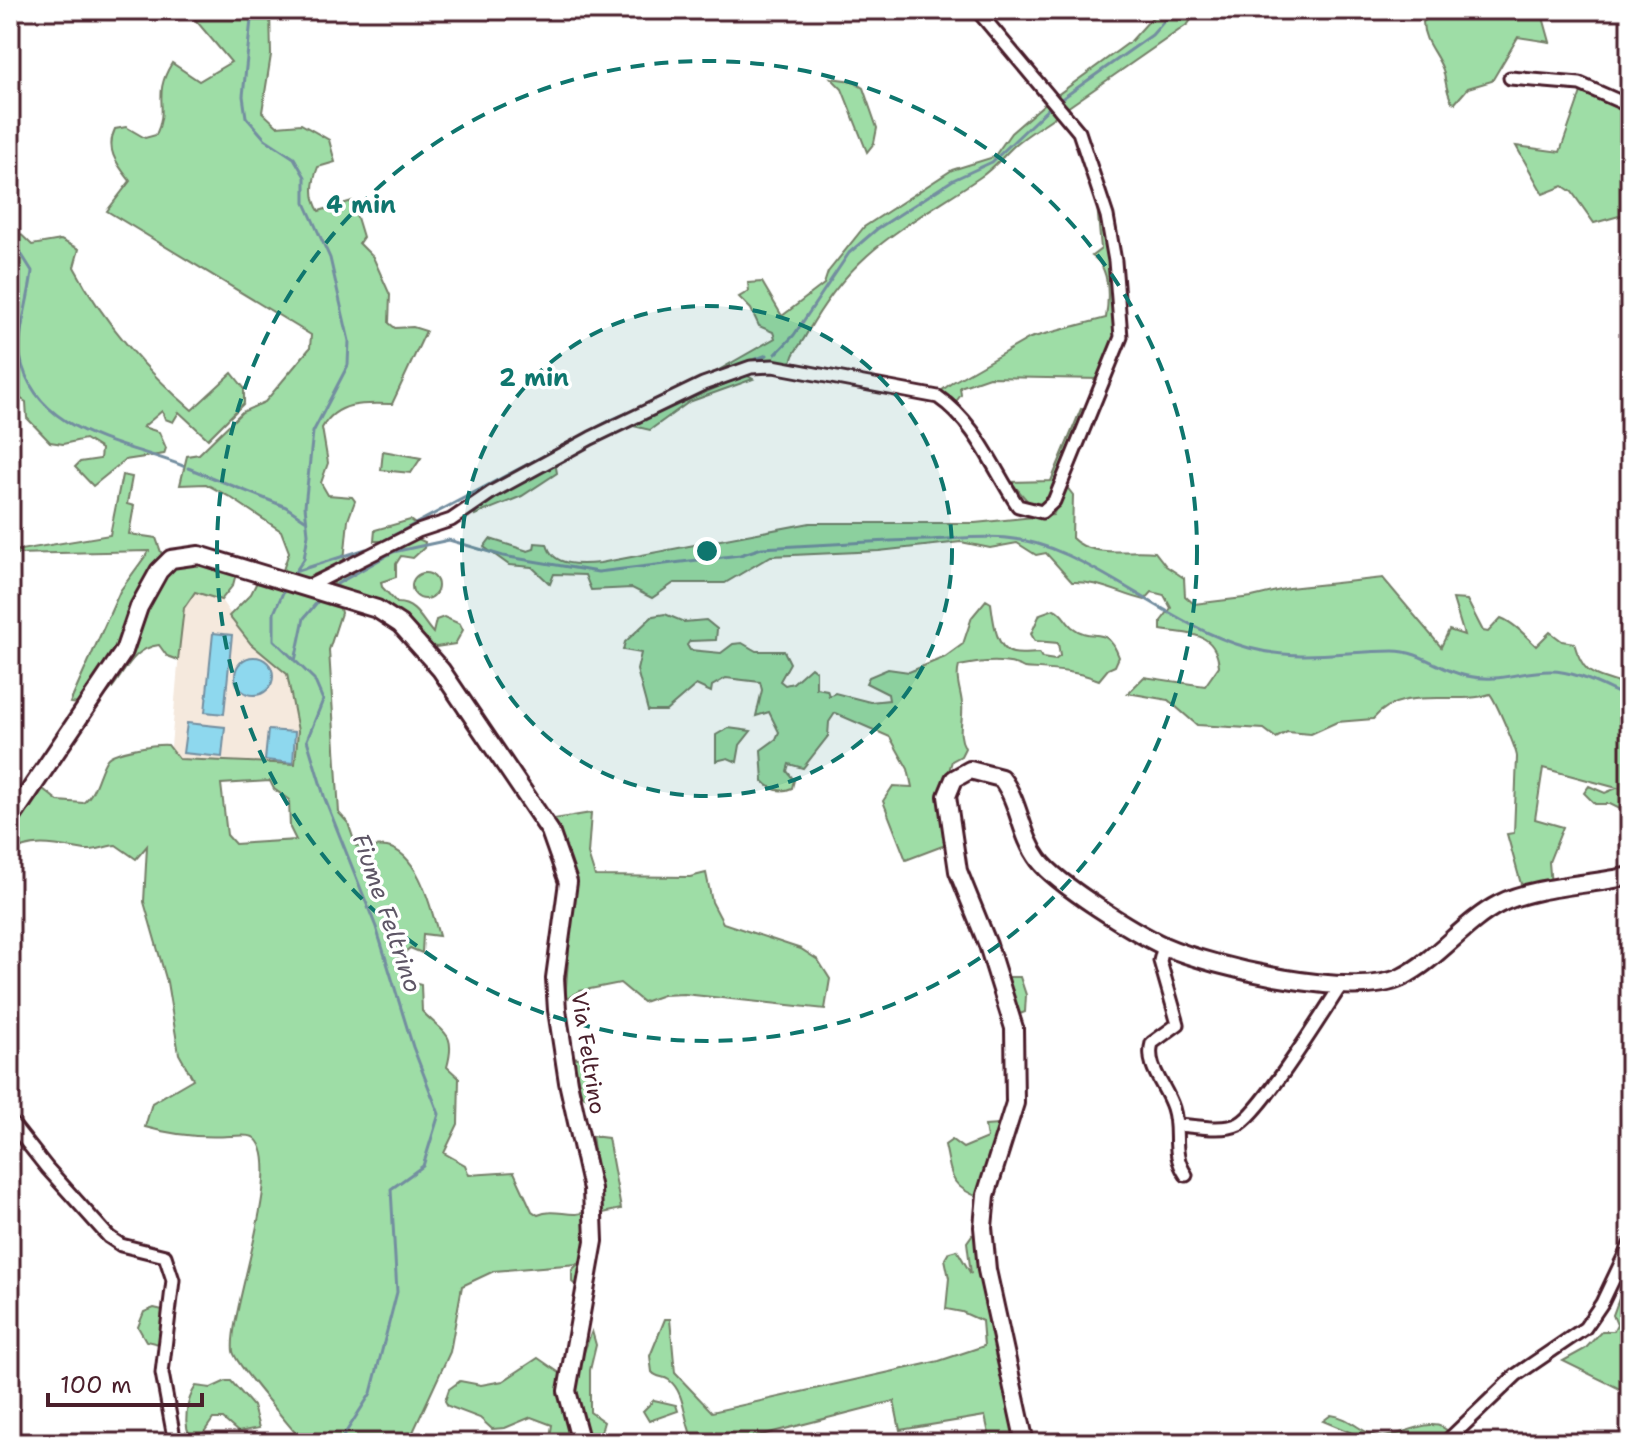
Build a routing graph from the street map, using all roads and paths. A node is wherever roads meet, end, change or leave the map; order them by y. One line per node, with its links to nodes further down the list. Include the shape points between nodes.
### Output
1 (977, 10): 4 (street, via 1079,132 1107,216 1115,261 1121,337 1054,501 1042,512 1018,506 959,412 938,397 773,366 751,367 591,438 451,520)
2 (1510, 78): 3 (street, via 1580,84)
3 (1630, 106)
4 (309, 586): 5 (street, Via Feltrino, via 199,555 171,559 139,607 124,651); 14 (street, Via Feltrino, via 377,609 400,624 441,670 550,831 568,882 555,978 557,1010 592,1189 594,1241 567,1391)
5 (10, 820)
6 (1630, 876): 8 (street, via 1499,904 1401,978)
7 (1164, 945): 8 (street, via 1246,971); 10 (street, via 1160,961 1178,1024 1152,1043 1149,1056 1167,1087); 15 (street, via 1040,861 1001,778 970,770 954,779 947,796 953,852 1014,1028 1015,1103 986,1195 983,1227 987,1270)
8 (1342, 984): 10 (street, via 1242,1123)
9 (10, 1121): 13 (street, via 109,1237 169,1261 173,1280 162,1373)
10 (1177, 1125): 11 (street, via 1174,1148)
11 (1186, 1175)
12 (1630, 1244): 16 (street, via 1585,1328 1516,1375)
13 (175, 1443)
14 (581, 1443)
15 (1025, 1443)
16 (1445, 1443)

